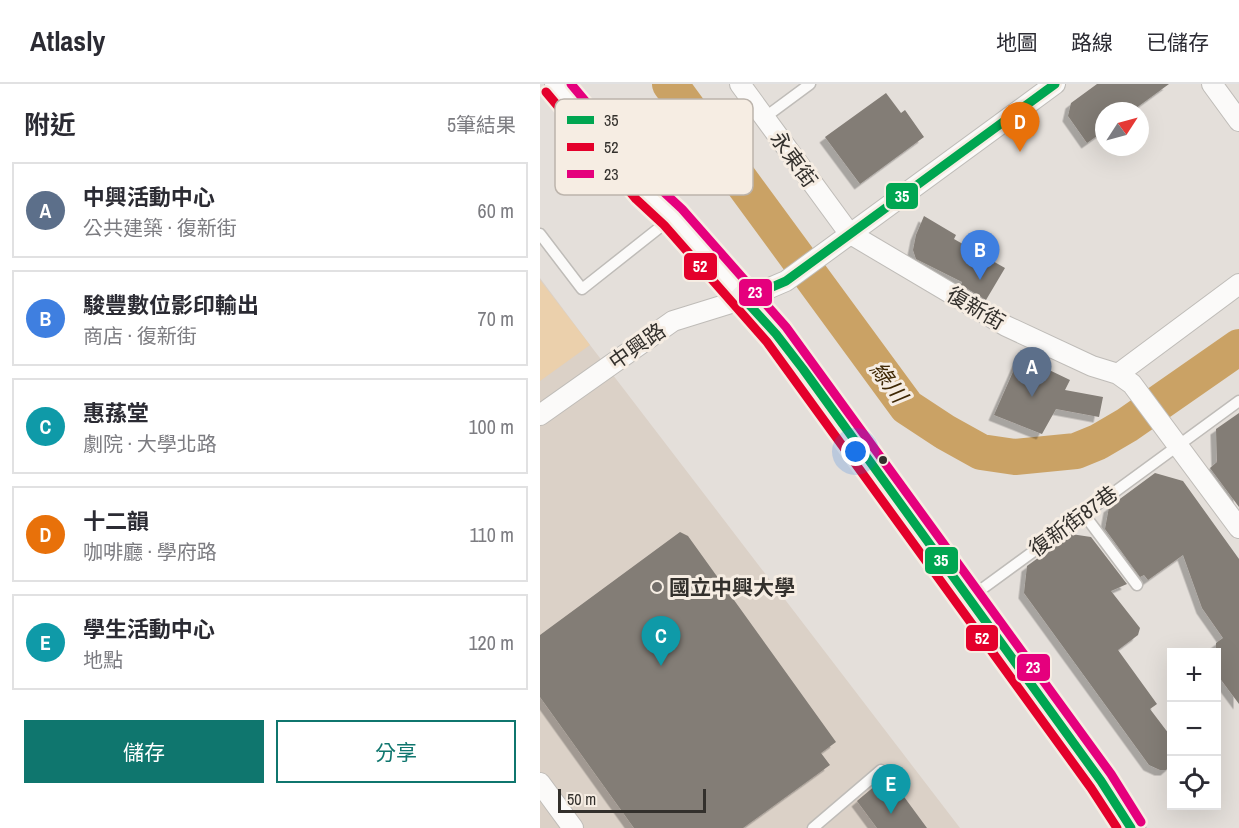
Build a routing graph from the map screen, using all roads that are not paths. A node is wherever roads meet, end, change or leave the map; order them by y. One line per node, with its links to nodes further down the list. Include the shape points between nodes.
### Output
1 (555, 84): 6 (street)
2 (740, 84): 7 (street, 永東街)
3 (810, 84): 9 (lane)
4 (1055, 84): 13 (street, 中興路)
5 (1212, 84): 10 (street)
6 (568, 99)
7 (751, 99)
8 (753, 102): 9 (street, 永東街)
9 (764, 118): 13 (street, 永東街)
10 (1239, 121)
11 (649, 195): 12 (street)
12 (673, 217): 14 (lane, via 582,290); 16 (street)
13 (849, 233): 16 (street, 中興路, via 786,281); 17 (street, 復新街, via 1006,326)
14 (540, 234)
15 (1239, 284): 17 (street)
16 (744, 299): 19 (street, 中興路, via 673,321); 24 (street, via 803,369)
17 (1118, 374): 20 (street, 復新街, via 1138,390)
18 (1239, 401): 20 (lane, 復新街87巷)
19 (540, 415)
20 (1178, 444): 21 (lane, 復新街87巷); 22 (street)
21 (1083, 513): 23 (lane); 24 (lane, 復新街87巷)
22 (1239, 528)
23 (1137, 585)
24 (969, 598): 29 (street)
25 (881, 770): 28 (lane)
26 (540, 783): 27 (street)
27 (573, 828)
28 (813, 828)
29 (1131, 828)

